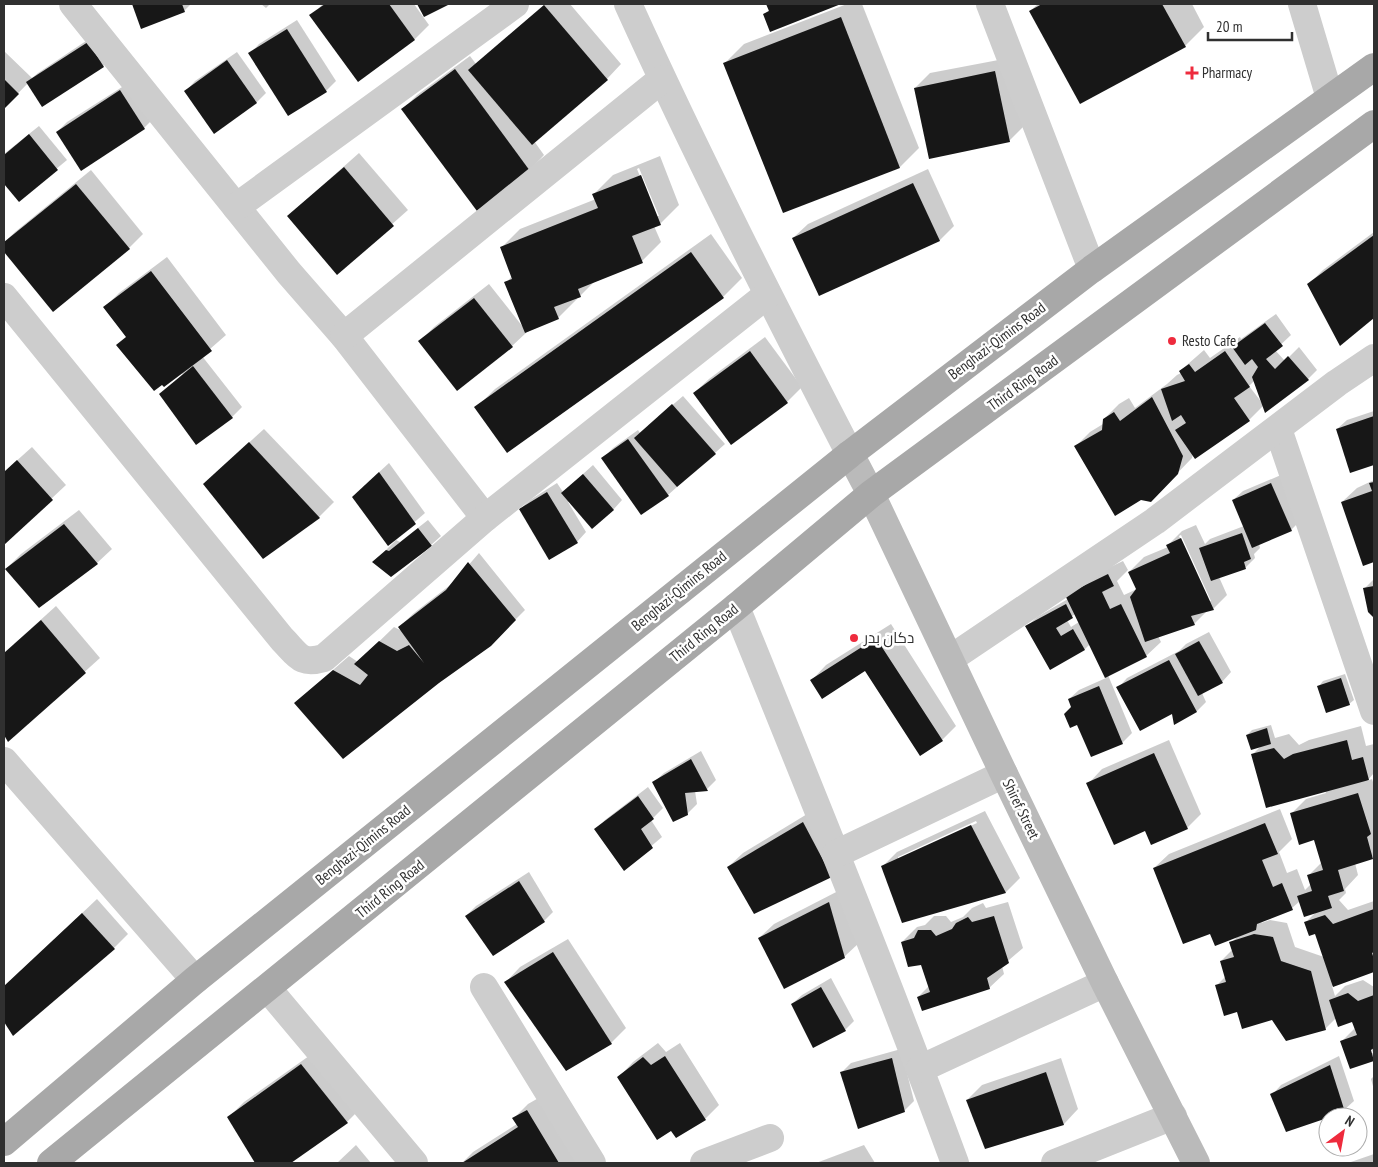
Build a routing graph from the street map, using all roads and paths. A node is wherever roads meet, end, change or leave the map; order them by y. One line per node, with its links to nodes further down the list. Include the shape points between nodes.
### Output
1 (73, 4): 10 (street)
2 (515, 4): 10 (street)
3 (628, 4): 7 (street)
4 (990, 4): 11 (street)
5 (1302, 4): 8 (street)
6 (1374, 67): 8 (main road, Benghazi-Qimins Road)
7 (662, 79): 12 (street); 14 (street)
8 (1330, 98): 11 (main road, Benghazi-Qimins Road)
9 (1374, 124): 18 (main road, Third Ring Road)
10 (236, 207): 14 (street)
11 (1092, 269): 17 (main road, Benghazi-Qimins Road)
12 (767, 295): 17 (street); 19 (street)
13 (4, 297): 19 (street, via 282,639 301,658 311,661 324,658)
14 (344, 336): 19 (street)
15 (1374, 358): 16 (street)
16 (1278, 428): 21 (street, via 1155,522); 22 (street)
17 (850, 454): 18 (main road, Shiref Street); 26 (main road, Benghazi-Qimins Road)
18 (871, 494): 20 (main road, Third Ring Road); 21 (main road, Shiref Street)
19 (485, 518)
20 (736, 607): 25 (street); 29 (main road, Third Ring Road)
21 (950, 659): 24 (main road, Shiref Street)
22 (1374, 711)
23 (4, 761): 26 (street)
24 (1004, 774): 25 (street); 27 (main road, Shiref Street)
25 (836, 854): 30 (street)
26 (195, 980): 33 (main road, Benghazi-Qimins Road)
27 (1105, 983): 30 (street); 31 (main road, Shiref Street)
28 (484, 987): 36 (street)
29 (268, 989): 34 (main road, Third Ring Road); 35 (street)
30 (920, 1068): 38 (street)
31 (1173, 1116): 39 (street); 40 (main road, Shiref Street)
32 (770, 1138): 37 (street)
33 (4, 1142)
34 (51, 1163)
35 (414, 1163)
36 (592, 1163)
37 (704, 1163)
38 (955, 1163)
39 (1055, 1163)
40 (1196, 1163)

